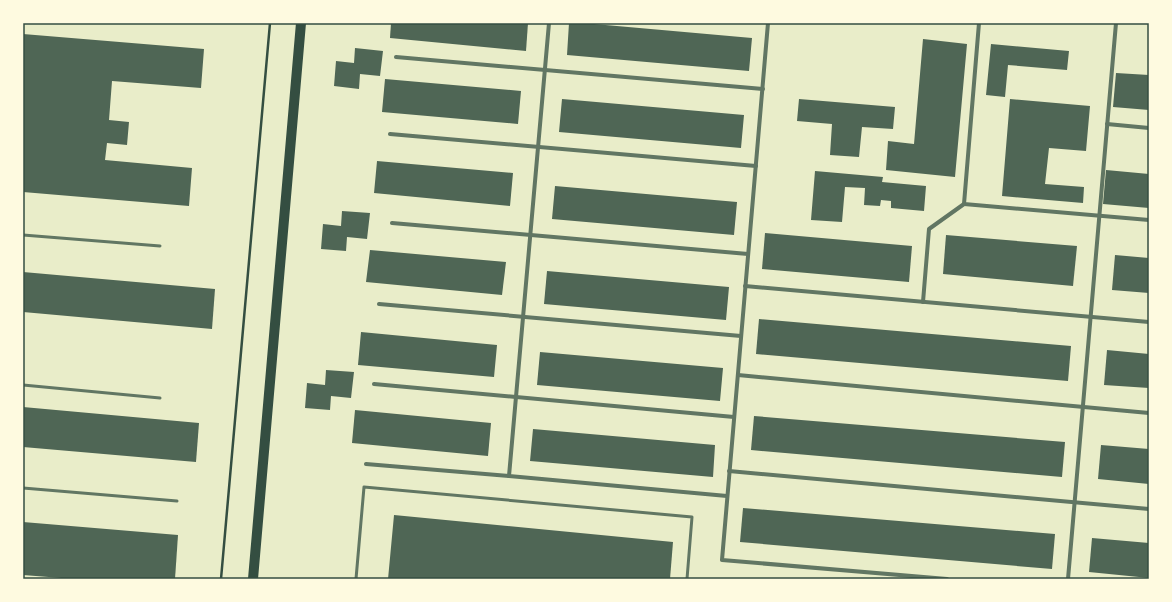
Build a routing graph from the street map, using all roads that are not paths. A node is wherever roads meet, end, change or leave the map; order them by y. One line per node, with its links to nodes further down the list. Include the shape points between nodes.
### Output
1 (301, 23): 45 (main road)
2 (549, 23): 7 (street)
3 (768, 23): 8 (street)
4 (979, 23): 14 (street)
5 (1116, 23): 9 (street)
6 (396, 57): 7 (street)
7 (545, 70): 8 (street); 12 (street)
8 (763, 89): 13 (street)
9 (1107, 124): 10 (street); 15 (street)
10 (1149, 128)
11 (390, 134): 12 (street)
12 (538, 147): 13 (street); 19 (street)
13 (756, 166): 21 (street)
14 (964, 204): 15 (street); 23 (street, via 929,229)
15 (1099, 216): 16 (street); 26 (street)
16 (1149, 220)
17 (392, 223): 19 (street)
18 (23, 235): 20 (lane)
19 (530, 235): 21 (street); 25 (street)
20 (160, 246)
21 (748, 254): 22 (street)
22 (745, 286): 23 (street); 28 (street)
23 (923, 302): 26 (street)
24 (379, 304): 25 (street)
25 (523, 317): 28 (street); 32 (street)
26 (1090, 317): 27 (street); 34 (street)
27 (1149, 322)
28 (741, 336): 29 (street)
29 (738, 375): 34 (street); 36 (street)
30 (374, 384): 32 (street)
31 (23, 385): 33 (lane)
32 (516, 397): 36 (street); 39 (street)
33 (160, 398)
34 (1083, 407): 35 (street); 43 (street)
35 (1149, 413)
36 (734, 417): 38 (street)
37 (366, 464): 39 (street)
38 (729, 471): 41 (street); 43 (street)
39 (509, 476): 41 (street)
40 (23, 488): 42 (lane)
41 (727, 496): 48 (street, via 722,560)
42 (177, 501)
43 (1074, 502): 44 (street); 49 (street)
44 (1149, 509)
45 (253, 579)
46 (356, 579): 47 (lane, via 364,487 692,517)
47 (687, 579)
48 (947, 579)
49 (1068, 579)

